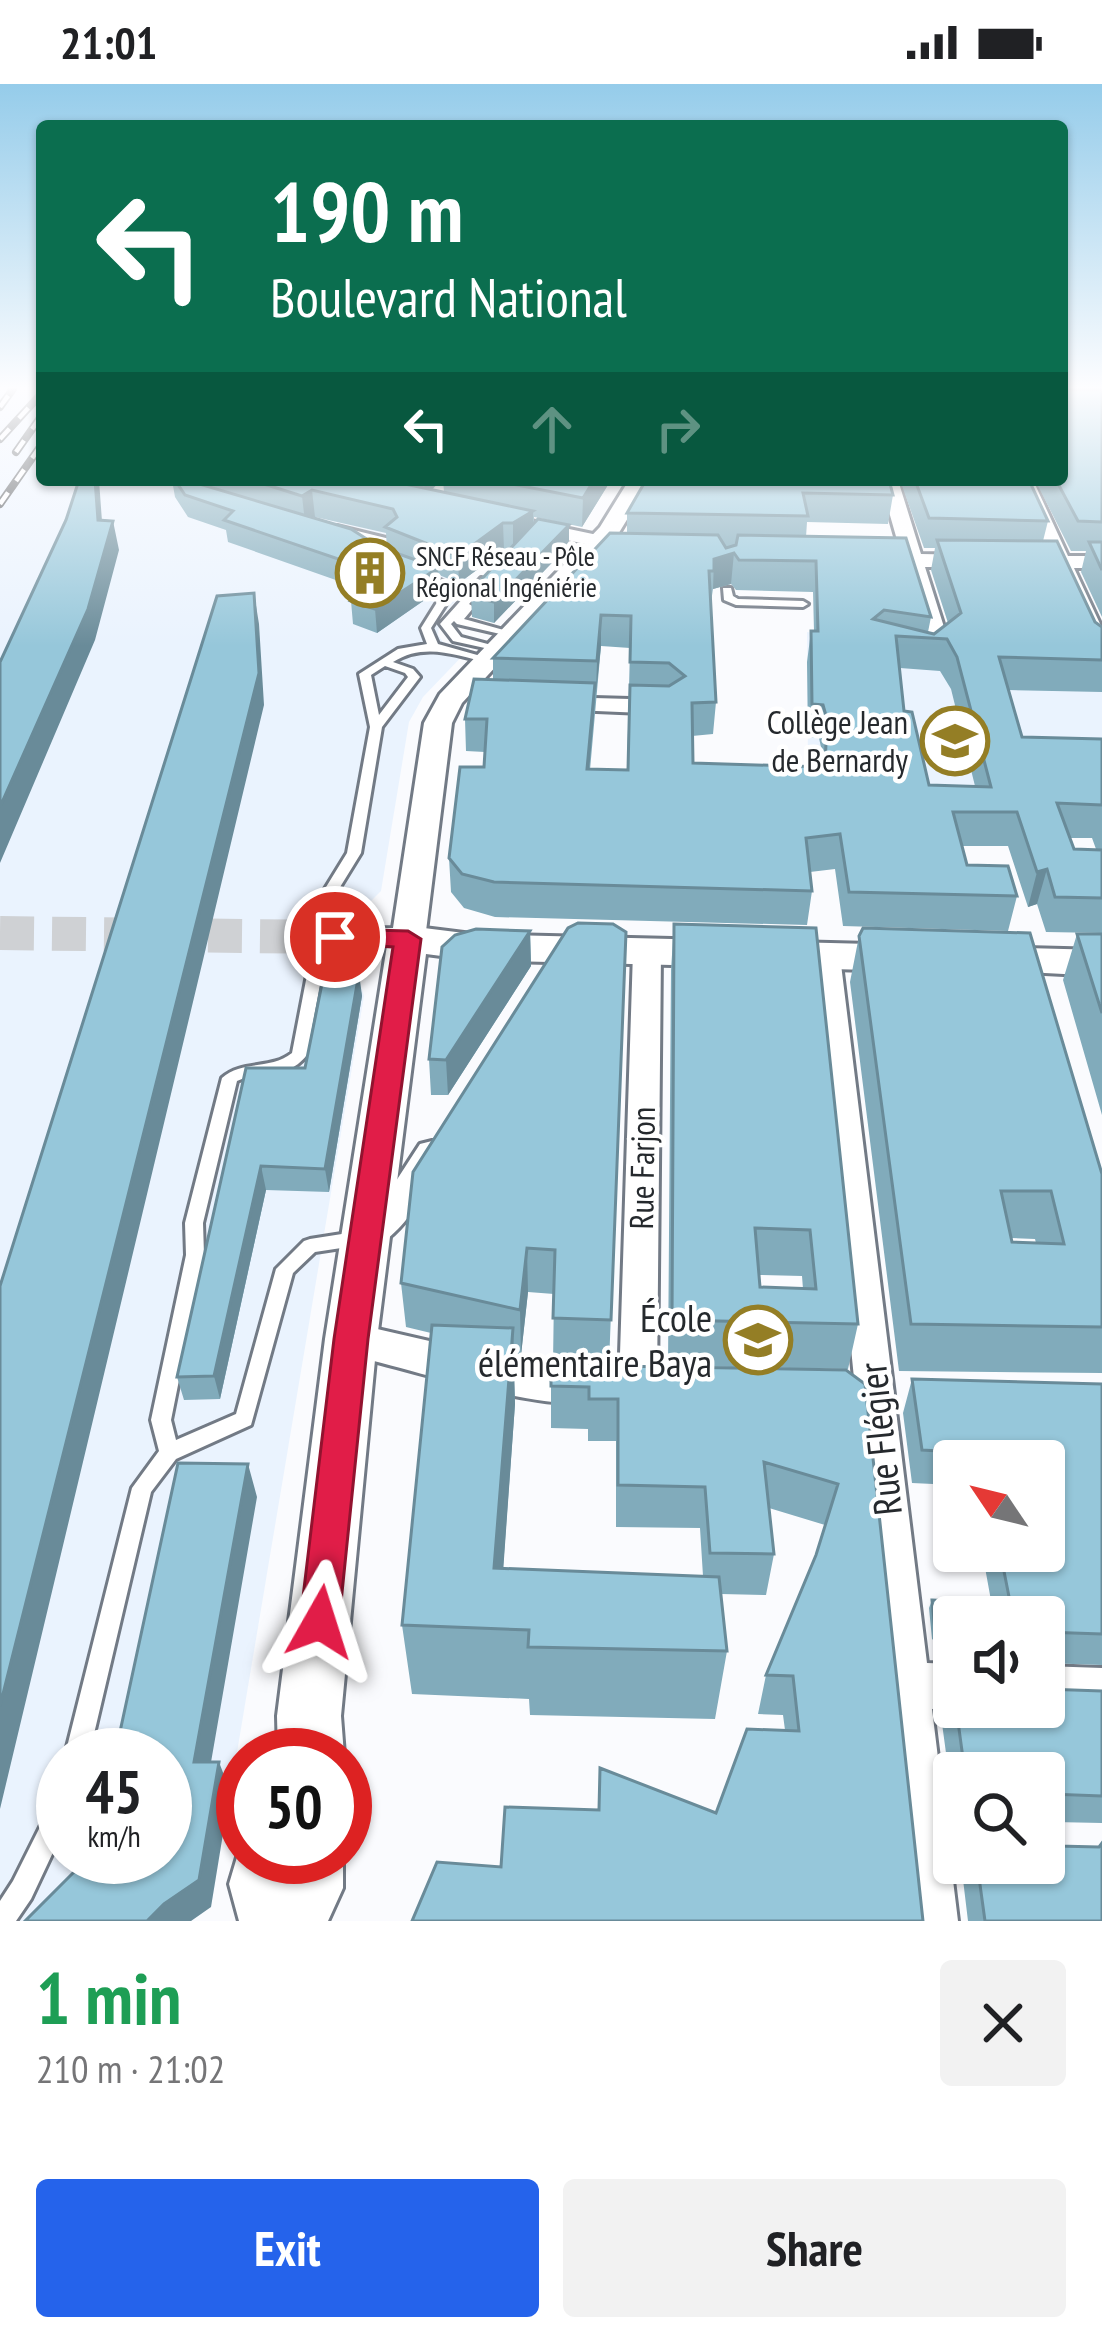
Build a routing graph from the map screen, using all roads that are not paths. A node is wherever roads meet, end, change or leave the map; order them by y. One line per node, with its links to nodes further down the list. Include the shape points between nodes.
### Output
1 (637, 486): 5 (street)
2 (891, 486): 8 (street)
3 (1027, 486): 9 (street)
4 (518, 524): 5 (street)
5 (601, 549): 16 (street)
6 (373, 554): 6 (lane, via 319,530 390,542); 11 (lane)
7 (848, 560): 8 (street)
8 (913, 561): 9 (street); 17 (street)
9 (1062, 562): 10 (street); 18 (street)
10 (1102, 562)
11 (386, 563)
12 (405, 570): 15 (lane, via 452,587 427,628)
13 (727, 590): 14 (lane, via 736,602)
14 (803, 604)
15 (434, 646): 16 (lane); 19 (lane)
16 (500, 648): 16 (lane, via 457,639 445,624 500,571 458,619); 24 (street, via 464,701 438,723)
17 (934, 652)
18 (1102, 652)
19 (383, 662): 22 (lane, via 365,674); 22 (lane, via 414,677)
20 (525, 703): 21 (street)
21 (667, 707)
22 (376, 727): 33 (lane, via 354,853 330,892 299,1054 292,1065 230,1078 194,1223 195,1255 161,1420)
23 (332, 937): 24 (street)
24 (408, 939): 25 (main road, via 550,964); 29 (main road)
25 (646, 952): 26 (main road); 31 (street, Rue Farjon)
26 (826, 956): 27 (main road, via 1037,977); 34 (street, Rue Flégier)
27 (1102, 963)
28 (447, 1130): 29 (street, via 397,1207)
29 (365, 1238): 30 (main road); 33 (lane, via 328,1239 296,1256 273,1298 244,1419)
30 (351, 1339): 31 (street, via 551,1386); 39 (main road)
31 (638, 1385): 32 (street)
32 (683, 1386)
33 (169, 1454): 38 (lane, via 136,1505)
34 (907, 1685): 35 (street); 46 (street, Rue Flégier)
35 (933, 1686)
36 (1065, 1690): 37 (street)
37 (1102, 1691)
38 (82, 1728)
39 (306, 1728)
40 (36, 1861): 43 (lane)
41 (264, 1884): 44 (main road)
42 (308, 1884): 45 (main road)
43 (1, 1921)
44 (274, 1921)
45 (291, 1921)
46 (933, 1921)

